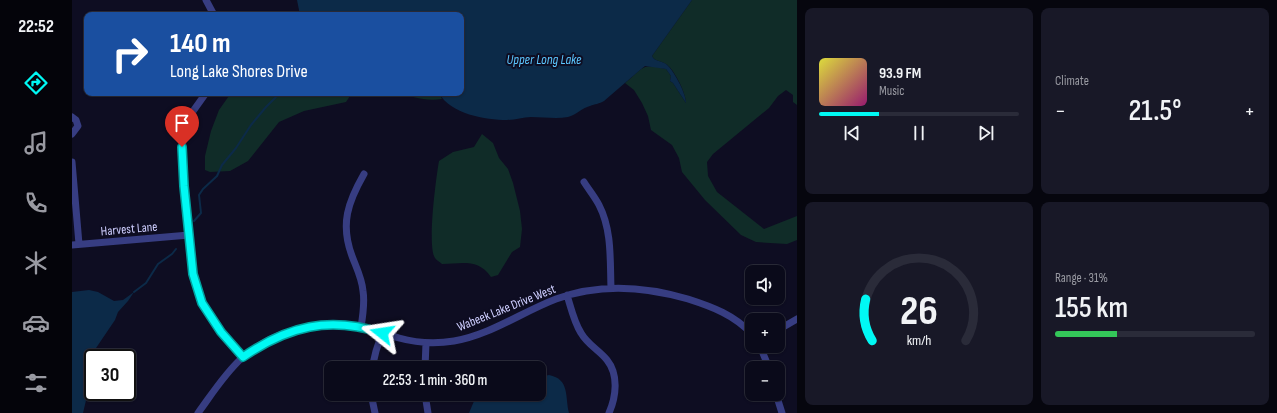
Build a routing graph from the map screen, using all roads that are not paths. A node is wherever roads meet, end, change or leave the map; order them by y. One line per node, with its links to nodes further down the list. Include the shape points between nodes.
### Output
1 (206, 0): 2 (street)
2 (212, 12)
3 (204, 96): 9 (street, via 191,114 183,141)
4 (72, 116): 5 (street, via 78,126)
5 (72, 134)
6 (72, 162): 10 (street)
7 (364, 174): 15 (street, via 351,200 346,226 350,250 363,288)
8 (584, 182): 11 (street, via 599,205 606,222 610,245)
9 (188, 235): 10 (street, Harvest Lane); 19 (street, via 193,274 202,303 221,332)
10 (76, 244)
11 (611, 288): 12 (street, Wabeek Lake Drive West); 16 (street, Wabeek Lake Drive West, via 659,291 697,302 730,315)
12 (568, 295): 18 (street, Wabeek Lake Drive West, via 478,335 446,342); 28 (street, via 578,328 590,345 607,360 613,372 615,391)
13 (797, 319): 14 (street)
14 (785, 326)
15 (361, 327): 17 (street, Wabeek Lake Drive West); 19 (street, Wabeek Lake Drive West, via 327,325 300,329 277,337)
16 (745, 327)
17 (382, 333): 18 (street, Wabeek Lake Drive West); 20 (street)
18 (426, 343): 21 (street)
19 (243, 357): 25 (street, Wabeek Lake Drive West)
20 (374, 361)
21 (425, 361)
22 (372, 401): 26 (street)
23 (426, 401): 27 (street)
24 (778, 401): 29 (street)
25 (198, 413)
26 (375, 413)
27 (428, 413)
28 (609, 413)
29 (782, 413)

